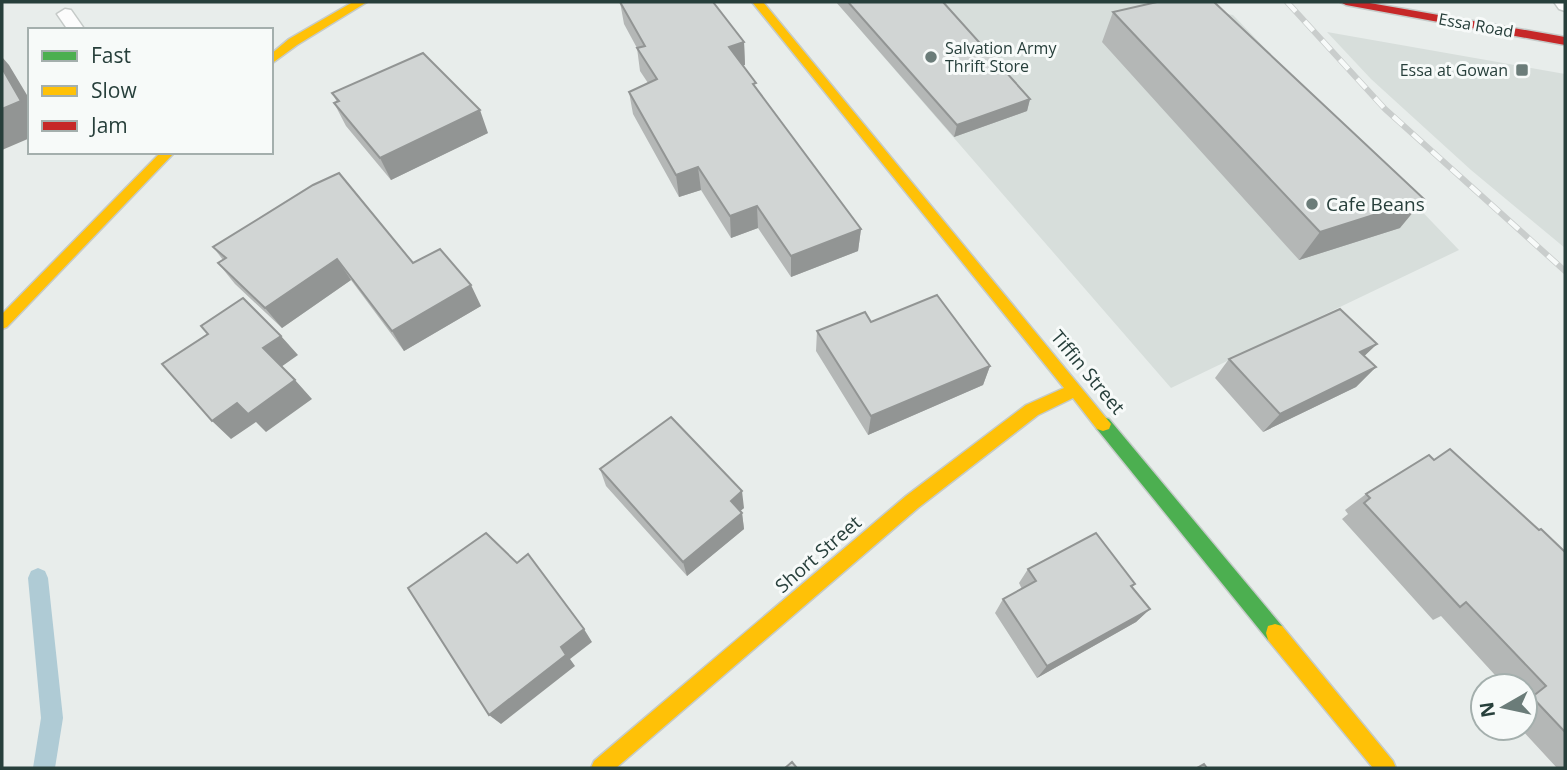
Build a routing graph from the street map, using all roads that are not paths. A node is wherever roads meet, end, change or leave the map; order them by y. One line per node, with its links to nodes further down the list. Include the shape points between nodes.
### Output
1 (361, 2): 10 (street)
2 (757, 2): 7 (street, Tiffin Street)
3 (774, 2): 7 (street)
4 (1346, 2): 9 (street, Essa Road)
5 (310, 12): 10 (street)
6 (65, 14): 8 (lane)
7 (774, 23): 14 (street, Tiffin Street)
8 (76, 28)
9 (1565, 41)
10 (293, 43): 11 (street)
11 (273, 58)
12 (167, 154): 13 (street)
13 (2, 323)
14 (1076, 390): 15 (street, Short Street, via 1032,410 912,502); 16 (street, Tiffin Street)
15 (601, 768)
16 (1386, 768)

